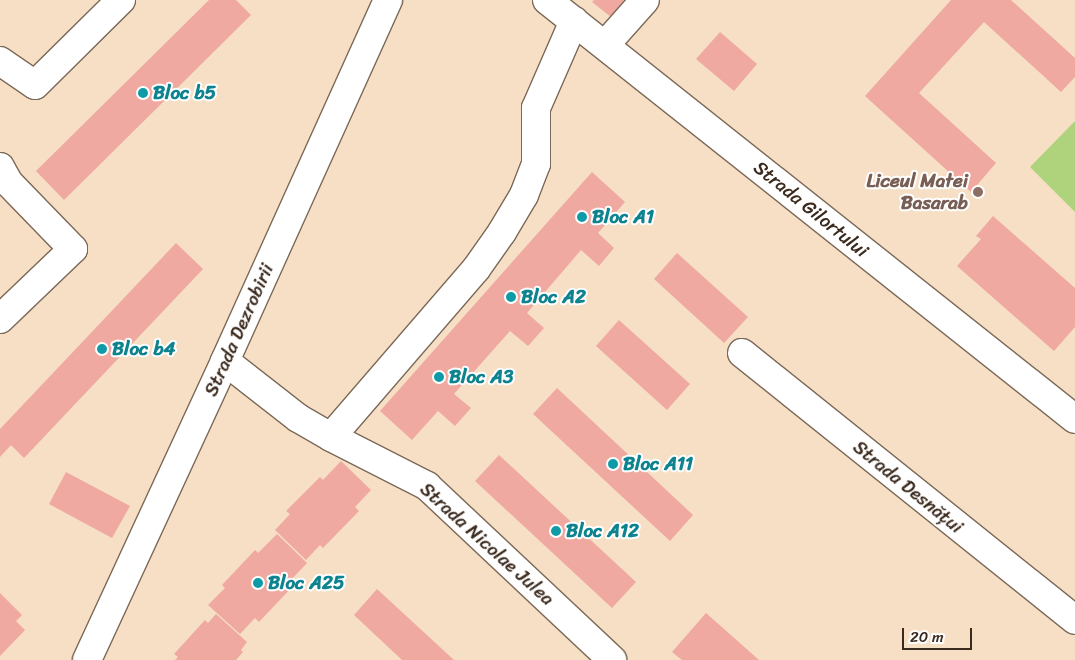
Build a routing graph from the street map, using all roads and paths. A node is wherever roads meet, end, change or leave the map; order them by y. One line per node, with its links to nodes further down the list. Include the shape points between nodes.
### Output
1 (121, 0): 7 (street, via 35,85)
2 (388, 0): 11 (street, Strada Dezrobirii)
3 (547, 0): 5 (street, Strada Gilortului)
4 (645, 0): 6 (street)
5 (574, 21): 6 (street, Strada Gilortului); 13 (street, via 536,108 536,164 524,195 476,269)
6 (604, 45): 12 (street, Strada Gilortului)
7 (0, 61)
8 (0, 167): 9 (street, via 10,183 73,249)
9 (0, 319)
10 (742, 353): 14 (street, Strada Desnățui)
11 (225, 361): 13 (street, Strada Nicolae Julea, via 298,418); 15 (street, Strada Dezrobirii)
12 (1075, 419)
13 (331, 437): 16 (street, Strada Nicolae Julea, via 427,486)
14 (1075, 620)
15 (87, 660)
16 (612, 660)

